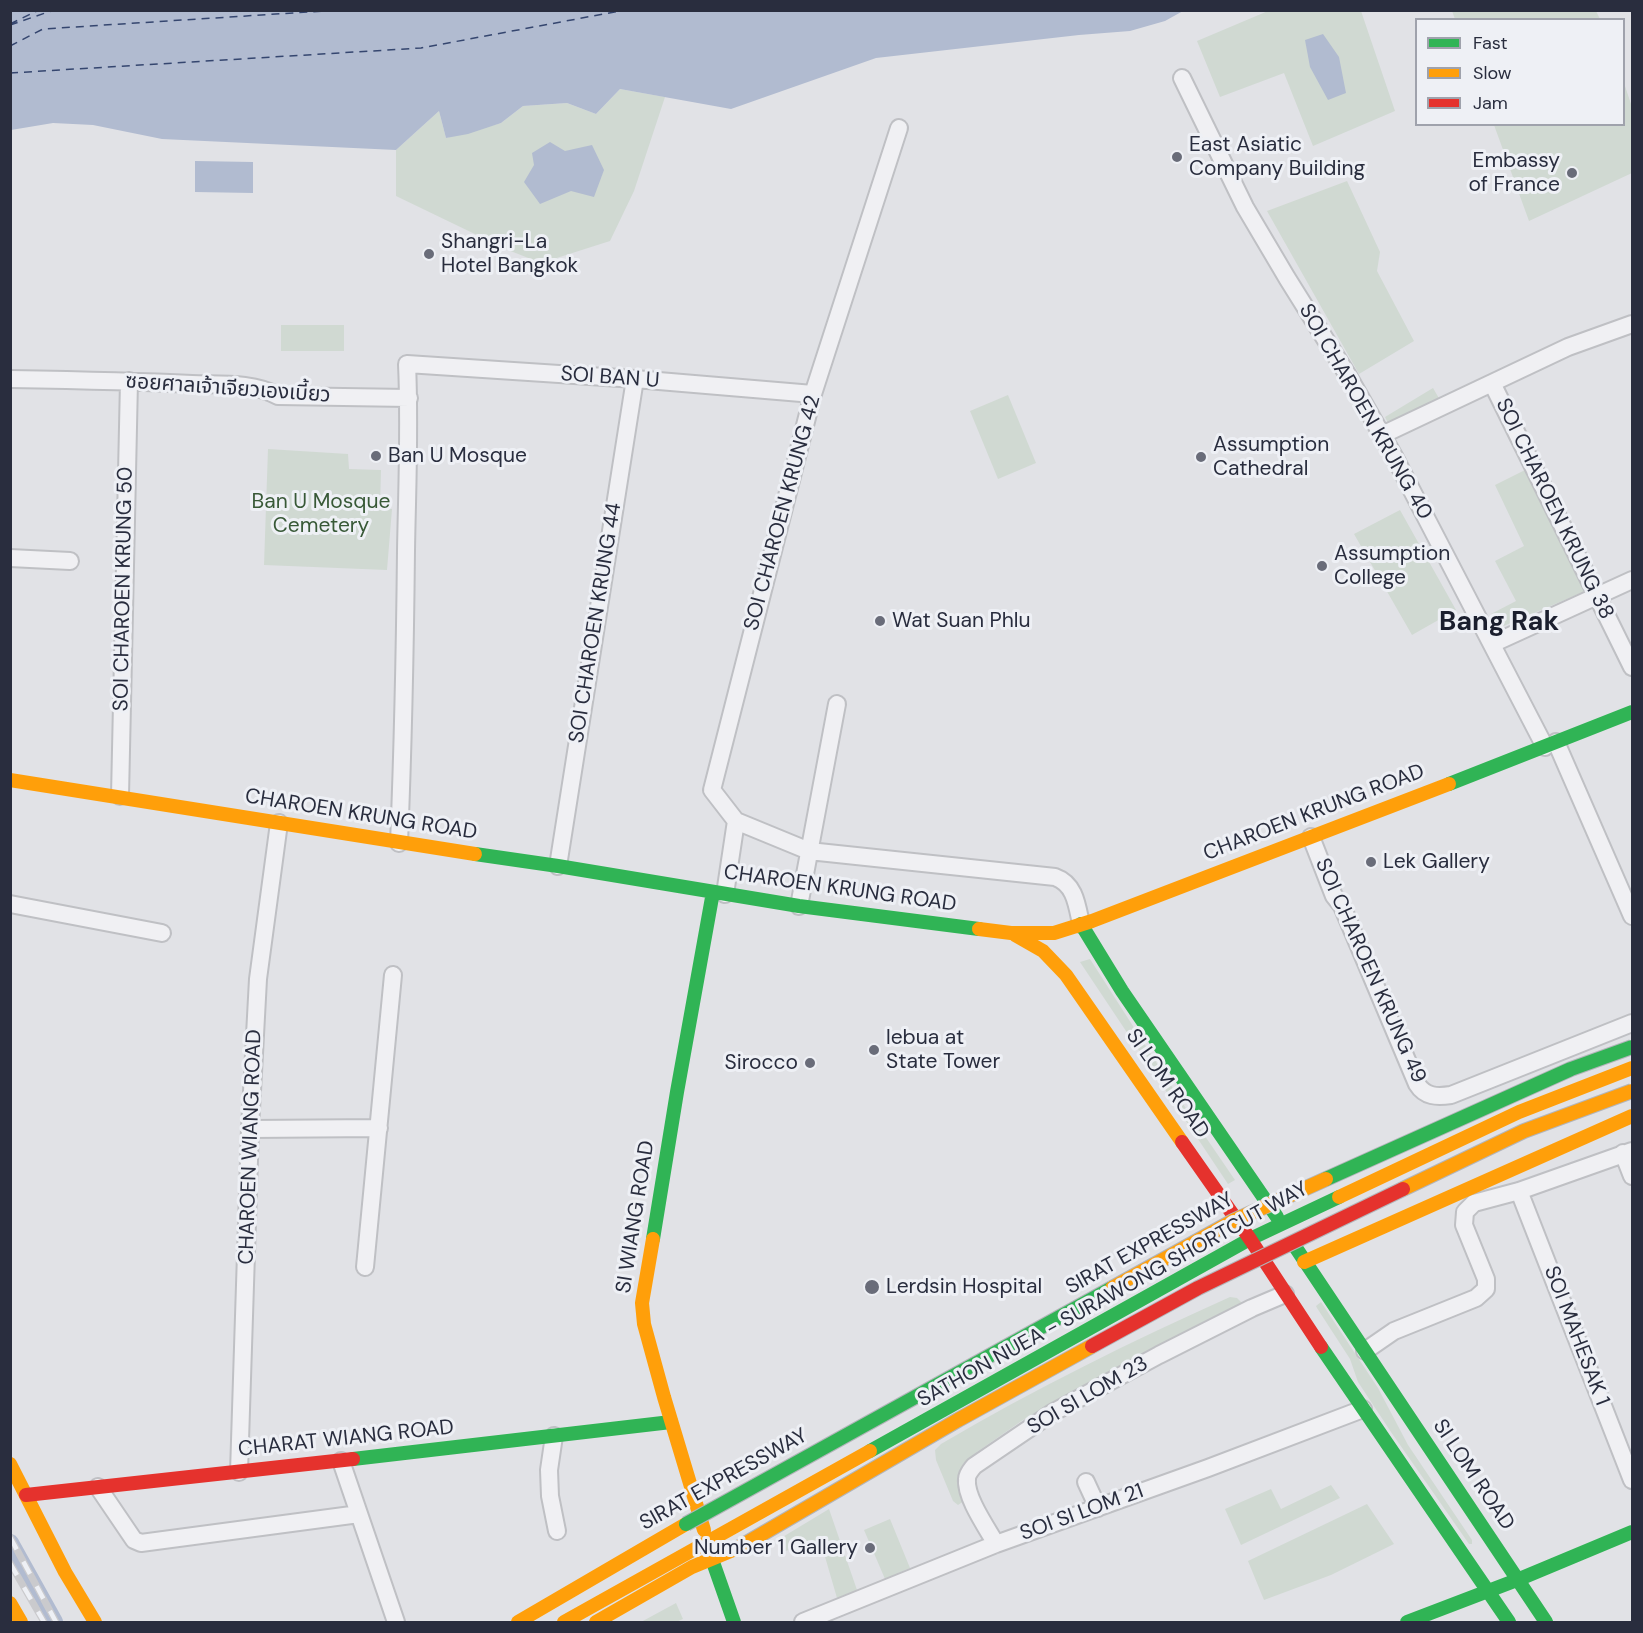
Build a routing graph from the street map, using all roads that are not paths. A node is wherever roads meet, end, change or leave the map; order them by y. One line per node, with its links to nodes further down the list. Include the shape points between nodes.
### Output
1 (1182, 78): 10 (street, SOI CHAROEN KRUNG 40, via 1245,207)
2 (899, 128): 8 (street, SOI CHAROEN KRUNG 42)
3 (1632, 324): 7 (street, via 1568,347)
4 (10, 379): 6 (street, ซอยศาลเจ้าเจียวเองเบี้ยว)
5 (635, 379): 8 (street, SOI BAN U); 9 (street, SOI BAN U, via 407,364); 27 (street, SOI CHAROEN KRUNG 44)
6 (129, 381): 9 (street, ซอยศาลเจ้าเจียวเองเบี้ยว, via 247,387 278,396); 21 (street, SOI CHAROEN KRUNG 50)
7 (1492, 383): 10 (street); 14 (street, SOI CHAROEN KRUNG 38)
8 (813, 394): 22 (street, SOI CHAROEN KRUNG 42, via 712,786 713,793)
9 (409, 398): 25 (street)
10 (1382, 435): 15 (street, SOI CHAROEN KRUNG 40)
11 (10, 558): 12 (street)
12 (70, 561)
13 (1632, 580): 14 (street)
14 (1598, 596): 15 (street); 16 (street, SOI CHAROEN KRUNG 38)
15 (1492, 644): 19 (street, SOI CHAROEN KRUNG 40)
16 (1632, 667)
17 (837, 704): 26 (street)
18 (1632, 712): 19 (main road, CHAROEN KRUNG ROAD)
19 (1550, 744): 24 (main road, CHAROEN KRUNG ROAD); 31 (street, SOI CHAROEN KRUNG 40)
20 (10, 780): 21 (main road, CHAROEN KRUNG ROAD)
21 (120, 796): 23 (main road, CHAROEN KRUNG ROAD)
22 (736, 821): 26 (street, SOI CHAROEN KRUNG 42); 28 (street)
23 (279, 823): 25 (main road, CHAROEN KRUNG ROAD); 44 (street, CHAROEN WIANG ROAD, via 258,979)
24 (1311, 837): 32 (main road, CHAROEN KRUNG ROAD); 38 (street, SOI CHAROEN KRUNG 49, via 1419,1088 1432,1096 1451,1095)
25 (399, 843): 27 (main road, CHAROEN KRUNG ROAD)
26 (809, 850): 30 (street); 32 (street, SOI CHAROEN KRUNG 42, via 1055,877 1069,885)
27 (558, 866): 28 (main road, CHAROEN KRUNG ROAD)
28 (719, 893): 30 (main road, CHAROEN KRUNG ROAD); 57 (main road, SI WIANG ROAD, via 677,1092 642,1303 644,1324)
29 (10, 904): 33 (street)
30 (799, 906): 34 (main road, CHAROEN KRUNG ROAD)
31 (1632, 916)
32 (1081, 924): 35 (main road, CHAROEN KRUNG ROAD); 48 (main road, SI LOM ROAD, via 1122,991)
33 (162, 933)
34 (1011, 933): 35 (main road, CHAROEN KRUNG ROAD); 36 (main road, SI LOM ROAD)
35 (1054, 933): 36 (main road, via 1047,945)
36 (1048, 954): 49 (main road, SI LOM ROAD)
37 (393, 975): 43 (street)
38 (1632, 1023)
39 (1632, 1047): 81 (main road, SIRAT EXPRESSWAY, bridge, via 1571,1069 1233,1221 686,1524)
40 (1632, 1068): 48 (main road, SATHON NUEA - SURAWONG SHORTCUT WAY, via 1520,1112)
41 (1632, 1091): 83 (main road, bridge, via 1524,1131 1197,1288 738,1548 692,1567)
42 (1632, 1116): 51 (main road, SATHON NUEA - SURAWONG SHORTCUT WAY)
43 (379, 1128): 44 (street); 50 (street)
44 (250, 1129): 61 (street, CHAROEN WIANG ROAD)
45 (1628, 1152): 46 (street); 47 (street)
46 (1632, 1176)
47 (1519, 1191): 54 (street, via 1474,1203 1465,1212 1464,1225 1486,1279 1486,1289 1476,1298 1394,1331); 62 (street, SOI MAHESAK 1)
48 (1281, 1223): 49 (main road, SATHON NUEA - SURAWONG SHORTCUT WAY); 51 (main road, SI LOM ROAD)
49 (1250, 1239): 51 (main road, SI LOM ROAD); 53 (main road, SATHON NUEA - SURAWONG SHORTCUT WAY)
50 (365, 1268)
51 (1277, 1271): 52 (main road, SI LOM ROAD); 54 (main road, SI LOM ROAD); 55 (main road, SATHON NUEA - SURAWONG SHORTCUT WAY, via 1245,1277 1203,1293)
52 (1285, 1294): 56 (main road, SI LOM ROAD); 72 (street, SOI SI LOM 23, via 1252,1308 974,1466 967,1476 967,1486)
53 (1078, 1335): 55 (main road); 71 (main road, SATHON NUEA - SURAWONG SHORTCUT WAY)
54 (1365, 1351): 75 (main road, SI LOM ROAD)
55 (1090, 1354): 73 (main road, SATHON NUEA - SURAWONG SHORTCUT WAY)
56 (1363, 1409): 67 (street, SOI SI LOM 21, via 1205,1462); 76 (main road, SI LOM ROAD)
57 (671, 1422): 58 (main road, CHARAT WIANG ROAD); 71 (main road, SI WIANG ROAD)
58 (554, 1436): 59 (main road, CHARAT WIANG ROAD); 69 (street, via 549,1470)
59 (341, 1461): 61 (main road, CHARAT WIANG ROAD); 68 (street)
60 (10, 1464): 66 (main road)
61 (239, 1472): 64 (main road, CHARAT WIANG ROAD)
62 (1632, 1480)
63 (1086, 1482): 67 (street)
64 (98, 1487): 66 (main road, CHARAT WIANG ROAD); 68 (street, via 134,1540 141,1543)
65 (10, 1494): 74 (main road)
66 (26, 1495): 74 (main road)
67 (1098, 1508): 72 (street, SOI SI LOM 21)
68 (359, 1514): 80 (street)
69 (557, 1531)
70 (1632, 1532): 75 (main road)
71 (708, 1542): 82 (main road, SATHON NUEA - SURAWONG SHORTCUT WAY)
72 (996, 1544): 86 (street, SOI SI LOM 21)
73 (714, 1564): 84 (main road, SATHON NUEA - SURAWONG SHORTCUT WAY); 85 (main road)
74 (65, 1572): 79 (main road)
75 (1517, 1580): 76 (main road); 89 (main road, SI LOM ROAD)
76 (1488, 1591): 87 (main road); 88 (main road, SI LOM ROAD)
77 (10, 1603): 78 (main road)
78 (21, 1623)
79 (95, 1623)
80 (396, 1623)
81 (518, 1623)
82 (564, 1623)
83 (596, 1623)
84 (616, 1623)
85 (734, 1623)
86 (803, 1623)
87 (1407, 1623)
88 (1509, 1623)
89 (1546, 1623)

